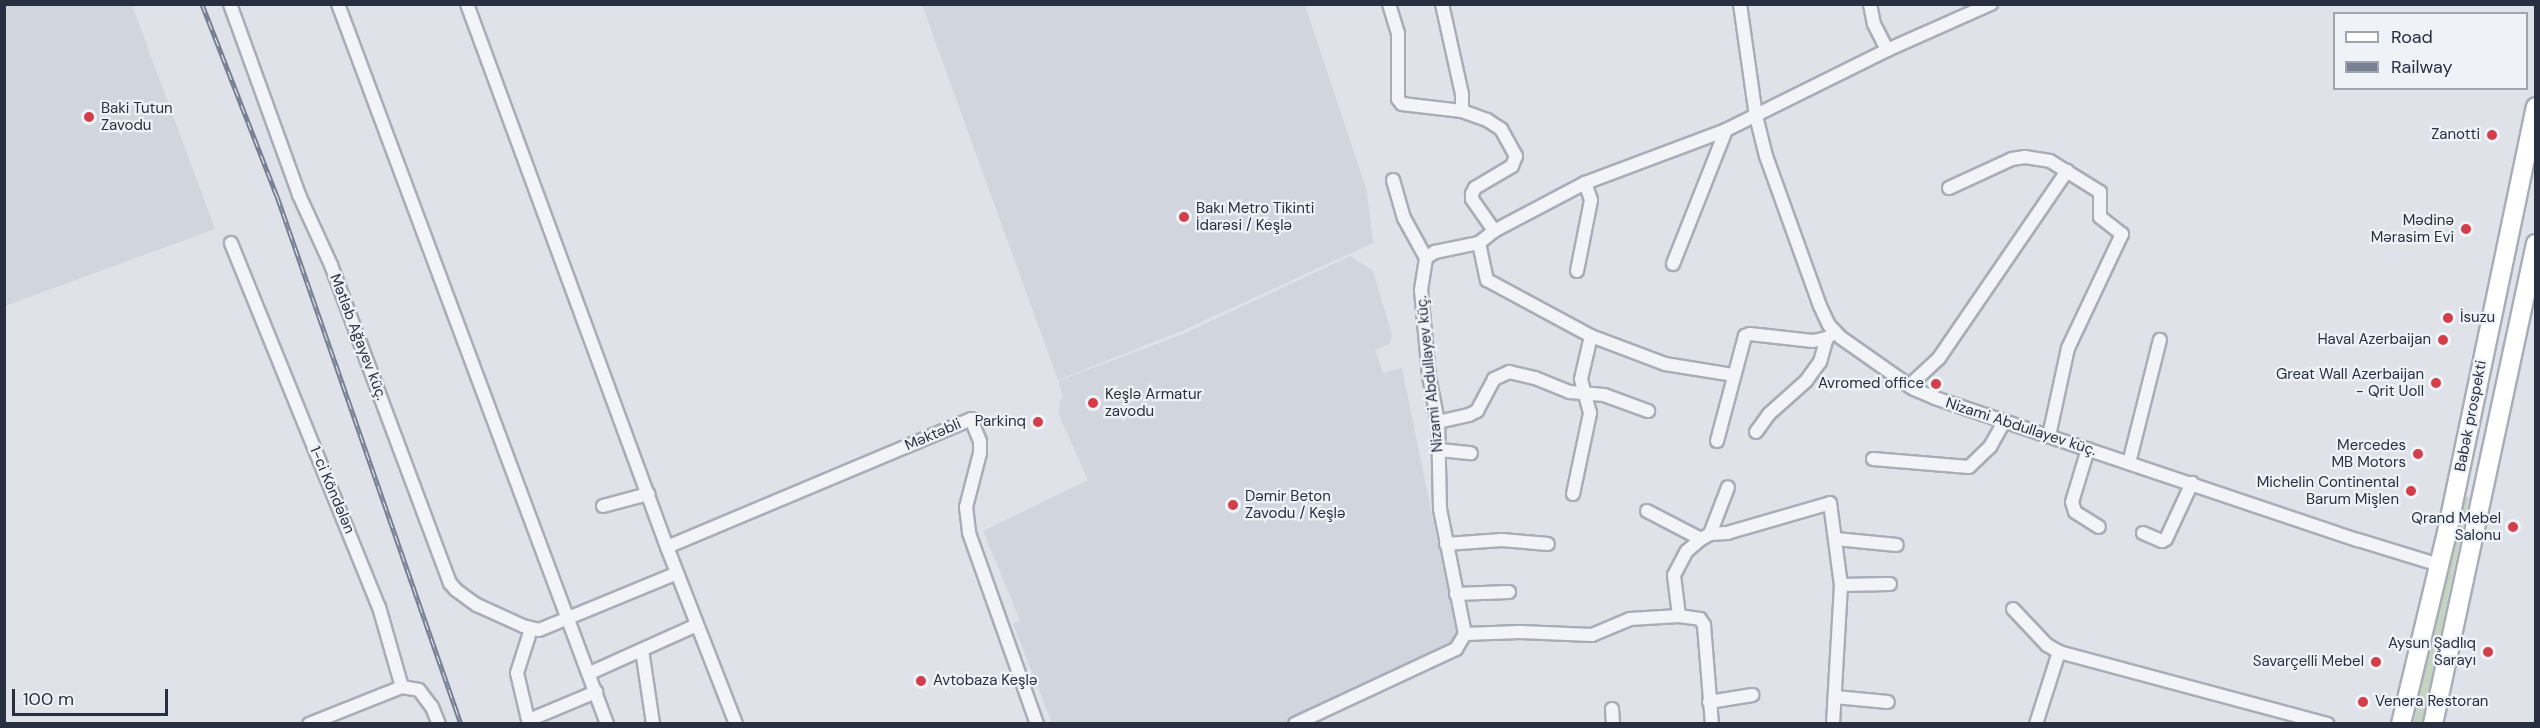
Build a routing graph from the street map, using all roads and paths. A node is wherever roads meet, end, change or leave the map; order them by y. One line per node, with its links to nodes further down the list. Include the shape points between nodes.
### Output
1 (230, 4): 66 (street, Mətləb Ağayev küç., via 299,195 332,265 450,583 477,605)
2 (338, 4): 64 (street)
3 (466, 4): 44 (street)
4 (1389, 4): 11 (street, via 1398,33 1398,99 1402,104)
5 (1442, 4): 11 (street, via 1462,94)
6 (1740, 4): 12 (street, Nizami Abdullayev küç.)
7 (1870, 4): 9 (street, via 1874,24)
8 (1991, 4): 9 (street)
9 (1887, 50): 12 (street)
10 (2535, 107): 56 (main road, Babək prospekti)
11 (1462, 111): 18 (street, via 1501,129 1516,156 1512,166 1475,188 1472,194)
12 (1756, 116): 13 (street); 25 (street, Nizami Abdullayev küç., via 1766,156)
13 (1726, 130): 16 (street); 23 (street)
14 (2067, 171): 17 (street, via 2050,161 2025,157 2012,159); 29 (street, via 1939,358); 35 (street, via 2100,192 2100,217 2122,234 2068,348)
15 (1393, 180): 22 (street, via 1404,218)
16 (1585, 183): 18 (street); 24 (street, via 1591,200)
17 (1949, 188)
18 (1494, 231): 20 (street)
19 (231, 243): 72 (street, 1-ci Köndələn, via 375,596)
20 (1479, 243): 22 (street, via 1435,252); 26 (street, via 1486,280)
21 (2535, 244): 68 (main road, Babək prospekti)
22 (1426, 258): 32 (street, Nizami Abdullayev küç., via 1420,290)
23 (1673, 264)
24 (1577, 271)
25 (1831, 335): 28 (street, via 1812,341 1747,335); 29 (street, Nizami Abdullayev küç.); 34 (street, via 1820,362 1806,381 1769,414)
26 (1591, 336): 28 (street, via 1665,364); 30 (street, via 1582,373)
27 (2160, 340): 41 (street)
28 (1734, 375): 36 (street)
29 (1909, 386): 33 (street, Nizami Abdullayev küç.)
30 (1584, 392): 31 (street); 32 (street, via 1570,392 1536,378 1501,373 1477,411); 45 (street, via 1590,413)
31 (1648, 411)
32 (1438, 422): 38 (street, Nizami Abdullayev küç.)
33 (2004, 422): 35 (street, Nizami Abdullayev küç.); 40 (street, via 1990,447 1969,467)
34 (1756, 432)
35 (2049, 436): 37 (street, Nizami Abdullayev küç.)
36 (1717, 441)
37 (2088, 449): 41 (street, Nizami Abdullayev küç.); 48 (street, via 2072,502 2075,512)
38 (1440, 450): 39 (street); 52 (street, Nizami Abdullayev küç., via 1438,490)
39 (1471, 453)
40 (1873, 459)
41 (2129, 462): 42 (street, Nizami Abdullayev küç.)
42 (2192, 483): 49 (street, via 2166,539); 56 (street, Nizami Abdullayev küç.)
43 (1728, 487): 50 (street)
44 (648, 494): 46 (street); 55 (street)
45 (1573, 494)
46 (603, 506)
47 (1647, 511): 50 (street)
48 (2099, 527)
49 (2143, 533)
50 (1705, 536): 51 (street, via 1830,503); 63 (street, via 1687,551 1674,574)
51 (1836, 539): 54 (street); 59 (street)
52 (1446, 544): 53 (street, via 1502,540); 61 (street, Nizami Abdullayev küç.)
53 (1548, 544)
54 (1897, 545)
55 (667, 547): 57 (street); 85 (street, Məktəbli, via 971,419 980,441 966,507 969,533)
56 (2438, 572): 92 (main road, Babək prospekti); 93 (main road, via 2437,603)
57 (677, 573): 64 (street); 65 (street)
58 (1890, 584): 59 (street)
59 (1841, 585): 75 (street)
60 (1509, 592): 61 (street)
61 (1456, 594): 67 (street, Nizami Abdullayev küç.)
62 (2013, 609): 70 (street, via 2047,645)
63 (1679, 616): 67 (street, via 1630,619 1592,635); 76 (street, via 1700,619 1704,624)
64 (568, 618): 66 (street); 71 (street)
65 (697, 625): 69 (street); 84 (street)
66 (531, 629): 79 (street, via 517,673)
67 (1465, 634): 86 (street, via 1456,649)
68 (2450, 643): 94 (main road, via 2433,684); 95 (main road, Babək prospekti)
69 (642, 650): 71 (street); 83 (street)
70 (2059, 652): 90 (street); 91 (street)
71 (590, 673): 73 (street)
72 (402, 687): 80 (street); 81 (street, via 419,690)
73 (596, 692): 79 (street); 82 (street)
74 (1752, 695): 76 (street)
75 (1835, 697): 77 (street); 89 (street)
76 (1709, 702): 88 (street)
77 (1888, 702)
78 (1612, 709): 87 (street)
79 (529, 722)
80 (309, 723)
81 (439, 723)
82 (608, 723)
83 (653, 723)
84 (736, 723)
85 (1037, 723)
86 (1295, 723)
87 (1613, 723)
88 (1712, 723)
89 (1833, 723)
90 (2036, 723)
91 (2327, 723)
92 (2401, 723)
93 (2410, 723)
94 (2425, 723)
95 (2433, 723)

